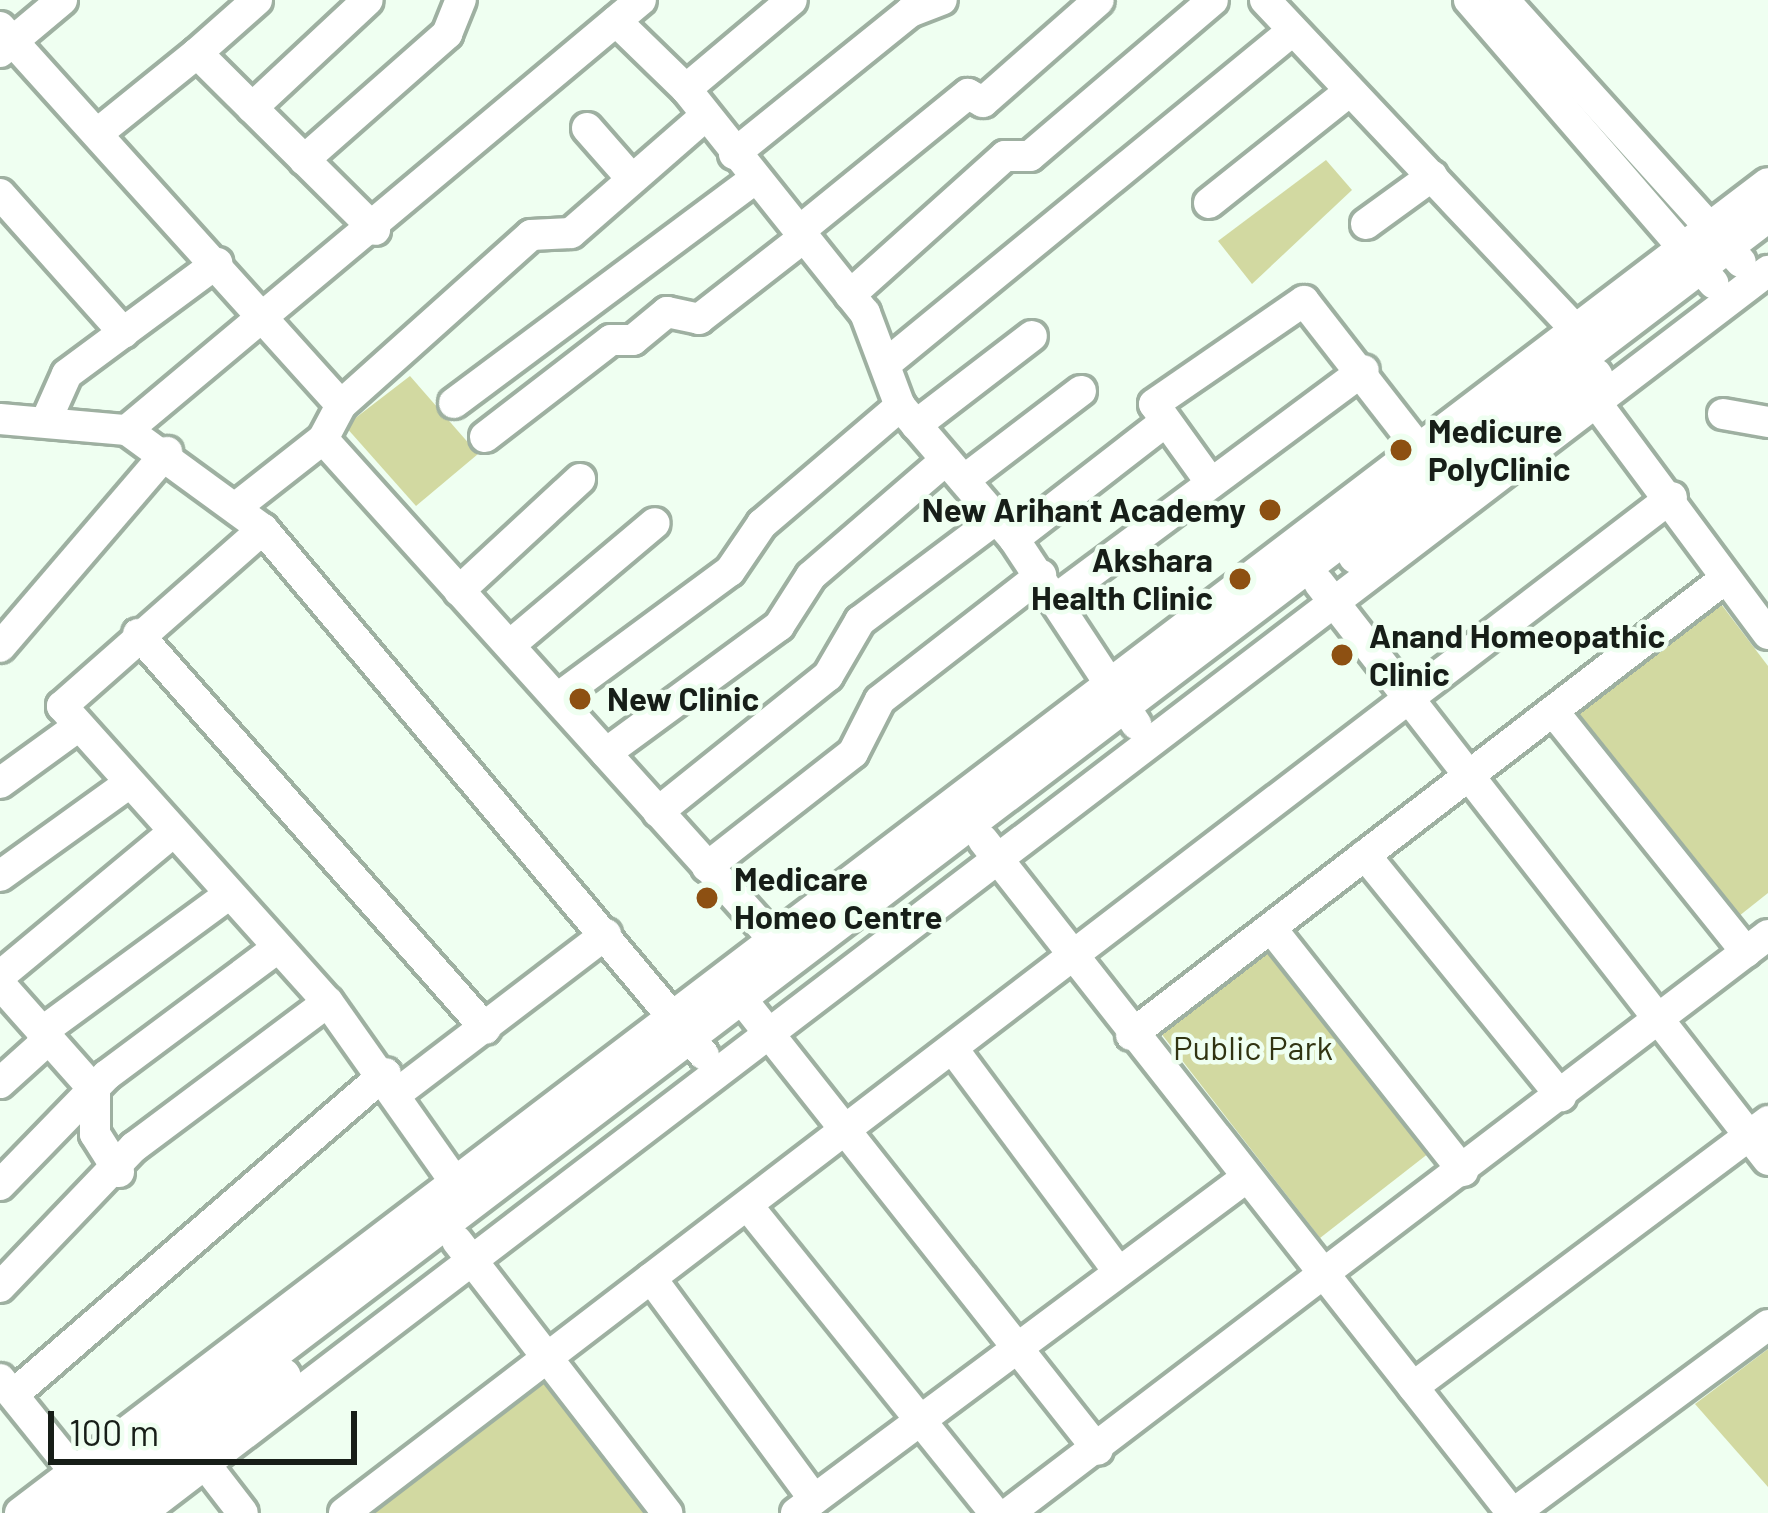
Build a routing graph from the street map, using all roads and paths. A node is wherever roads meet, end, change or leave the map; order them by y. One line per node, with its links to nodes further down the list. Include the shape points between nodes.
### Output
1 (62, 0): 15 (street)
2 (256, 0): 16 (street)
3 (368, 0): 19 (street)
4 (461, 0): 24 (street, via 447,34)
5 (641, 0): 13 (street)
6 (792, 0): 17 (street)
7 (942, 0): 23 (street, via 910,12)
8 (1099, 0): 34 (street, via 983,101 968,94)
9 (1214, 0): 37 (street, via 1030,156 1005,156)
10 (1264, 0): 14 (street)
11 (1469, 0): 35 (street)
12 (1504, 0): 35 (street)
13 (616, 21): 17 (street); 33 (street)
14 (1292, 32): 18 (street); 42 (street)
15 (4, 40): 22 (street)
16 (196, 53): 19 (street); 22 (street)
17 (686, 89): 20 (street)
18 (1346, 94): 25 (street); 30 (street)
19 (252, 108): 24 (street)
20 (704, 117): 23 (street); 26 (street)
21 (587, 128): 26 (street)
22 (98, 134): 36 (street)
23 (734, 154): 27 (street)
24 (304, 160): 33 (street)
25 (1432, 176): 32 (street); 41 (street)
26 (632, 178): 47 (street, via 571,233 531,235)
27 (755, 179): 34 (street); 46 (street)
28 (1768, 182): 35 (street)
29 (0, 194): 39 (street)
30 (1209, 203)
31 (1768, 212): 35 (main road)
32 (1366, 224)
33 (375, 230): 38 (street)
34 (800, 235): 37 (street); 55 (street, via 699,319 667,312 633,340 611,340)
35 (1726, 255): 41 (main road); 45 (main road); 45 (street)
36 (218, 263): 38 (street); 39 (street)
37 (850, 295): 42 (street)
38 (267, 318): 47 (street); 54 (street)
39 (124, 333): 51 (street, via 67,374)
40 (1032, 336): 48 (street)
41 (1584, 338): 58 (main road)
42 (887, 364): 48 (street)
43 (1364, 370): 52 (street, via 1304,301 1154,404); 58 (street); 61 (street)
44 (1082, 392): 59 (street)
45 (1589, 393): 62 (street); 70 (main road)
46 (454, 403)
47 (341, 405): 56 (street)
48 (908, 415): 59 (street); 76 (street, via 762,524 730,571)
49 (1723, 415): 53 (street)
50 (0, 419): 51 (street)
51 (46, 421): 54 (street)
52 (1166, 421): 61 (street); 66 (street)
53 (1768, 422)
54 (127, 430): 57 (street)
55 (485, 437)
56 (322, 440): 63 (street); 69 (street)
57 (167, 452): 63 (street); 74 (street)
58 (1425, 457): 77 (main road)
59 (955, 470): 66 (street); 80 (street, via 812,576 779,626)
60 (580, 479): 69 (street)
61 (1211, 483): 68 (street)
62 (1672, 496): 67 (street); 75 (street)
63 (236, 508): 65 (street)
64 (655, 523): 73 (street)
65 (263, 529): 71 (street); 92 (street)
66 (1005, 529): 68 (street); 84 (street, via 860,621 827,676)
67 (1726, 578): 72 (street); 78 (street)
68 (1049, 586): 77 (street); 88 (street, via 880,700 853,753)
69 (459, 591): 73 (street)
70 (1327, 592): 75 (street); 77 (main road); 86 (street)
71 (138, 634): 79 (street, via 62,706); 101 (street)
72 (1768, 634)
73 (510, 645): 76 (street)
74 (0, 647)
75 (1414, 692): 81 (street); 96 (street)
76 (559, 697): 80 (street)
77 (1121, 705): 86 (main road); 95 (main road)
78 (1553, 711): 81 (street); 93 (street)
79 (76, 728): 82 (street); 83 (street)
80 (606, 753): 84 (street)
81 (1476, 773): 87 (street); 100 (street)
82 (0, 783)
83 (128, 784): 85 (street); 89 (street)
84 (658, 812): 88 (street)
85 (170, 836): 90 (street); 97 (street)
86 (990, 850): 96 (street); 99 (main road)
87 (1365, 855): 91 (street); 109 (street)
88 (707, 867): 95 (street)
89 (0, 876)
90 (227, 896): 94 (street); 102 (street)
91 (1270, 928): 103 (street); 112 (street)
92 (607, 934): 101 (street); 104 (street)
93 (1757, 944): 100 (street)
94 (276, 949): 98 (street); 108 (street)
95 (783, 949): 99 (main road); 104 (street)
96 (1076, 953): 103 (street); 105 (street)
97 (0, 980): 102 (street)
98 (328, 1002): 106 (street); 113 (street, via 134,1148)
99 (754, 1015): 104 (main road); 110 (street); 118 (street)
100 (1660, 1019): 109 (street); 111 (street)
101 (486, 1030): 106 (street)
102 (43, 1031): 107 (street, via 42,1045); 108 (street)
103 (1131, 1035): 114 (street)
104 (688, 1037): 116 (main road); 118 (main road)
105 (953, 1049): 110 (street); 119 (street)
106 (393, 1082): 116 (street); 126 (street)
107 (0, 1083)
108 (95, 1091): 113 (street, via 95,1134); 115 (street)
109 (1562, 1096): 112 (street)
110 (849, 1132): 117 (street); 124 (street)
111 (1762, 1139): 127 (street)
112 (1463, 1171): 120 (street)
113 (119, 1172): 122 (street)
114 (1243, 1180): 119 (street); 120 (street)
115 (0, 1185)
116 (461, 1191): 131 (main road)
117 (748, 1206): 121 (street); 128 (street)
118 (463, 1248): 125 (street); 130 (main road)
119 (1118, 1271): 124 (street)
120 (1323, 1276): 127 (street); 129 (street)
121 (651, 1278): 125 (street); 132 (street)
122 (0, 1287)
123 (1768, 1325): 140 (street)
124 (1012, 1347): 128 (street); 129 (street)
125 (552, 1360): 136 (street); 137 (street)
126 (7, 1386): 131 (street)
127 (1413, 1387): 140 (street)
128 (915, 1420): 132 (street); 138 (street)
129 (1097, 1450): 139 (street)
130 (199, 1455): 131 (main road); 134 (street); 135 (street)
131 (81, 1497): 133 (street)
132 (805, 1506)
133 (20, 1513)
134 (141, 1513)
135 (243, 1513)
136 (344, 1513)
137 (667, 1513)
138 (995, 1513)
139 (1009, 1513)
140 (1514, 1513)

